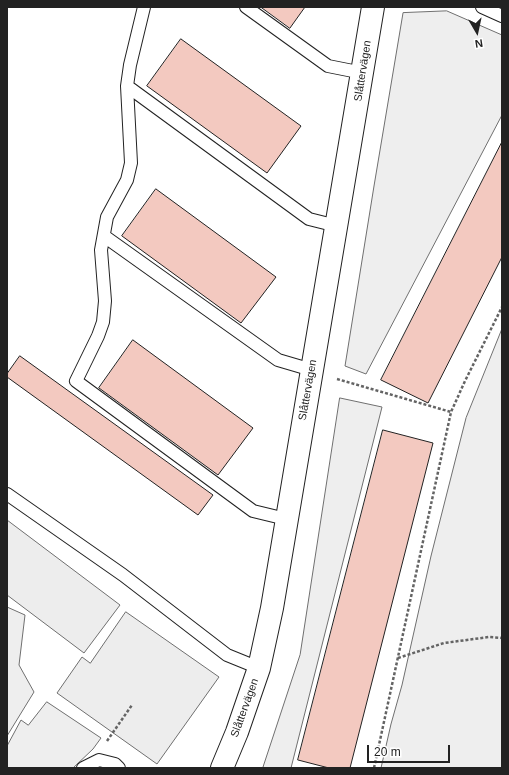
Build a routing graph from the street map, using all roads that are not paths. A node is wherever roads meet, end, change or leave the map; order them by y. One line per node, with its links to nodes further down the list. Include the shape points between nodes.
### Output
1 (144, 7): 7 (lane)
2 (246, 7): 6 (lane, via 328,66)
3 (373, 7): 6 (street, Slåttervägen)
4 (482, 7): 5 (lane)
5 (502, 16)
6 (363, 73): 8 (street, Slåttervägen)
7 (127, 86): 8 (lane, via 309,219); 9 (lane, via 131,164 127,180 108,217)
8 (337, 226): 10 (street, Slåttervägen)
9 (104, 236): 10 (lane, via 278,360); 12 (lane, via 101,250 105,301 103,322 76,381 253,511)
10 (312, 370): 12 (street, Slåttervägen)
11 (7, 494): 13 (lane, via 123,575 227,655)
12 (286, 519): 13 (street, Slåttervägen, via 272,608)
13 (259, 668): 16 (street, Slåttervägen)
14 (83, 768): 15 (lane, via 99,760 115,764)
15 (119, 768)
16 (222, 768)

